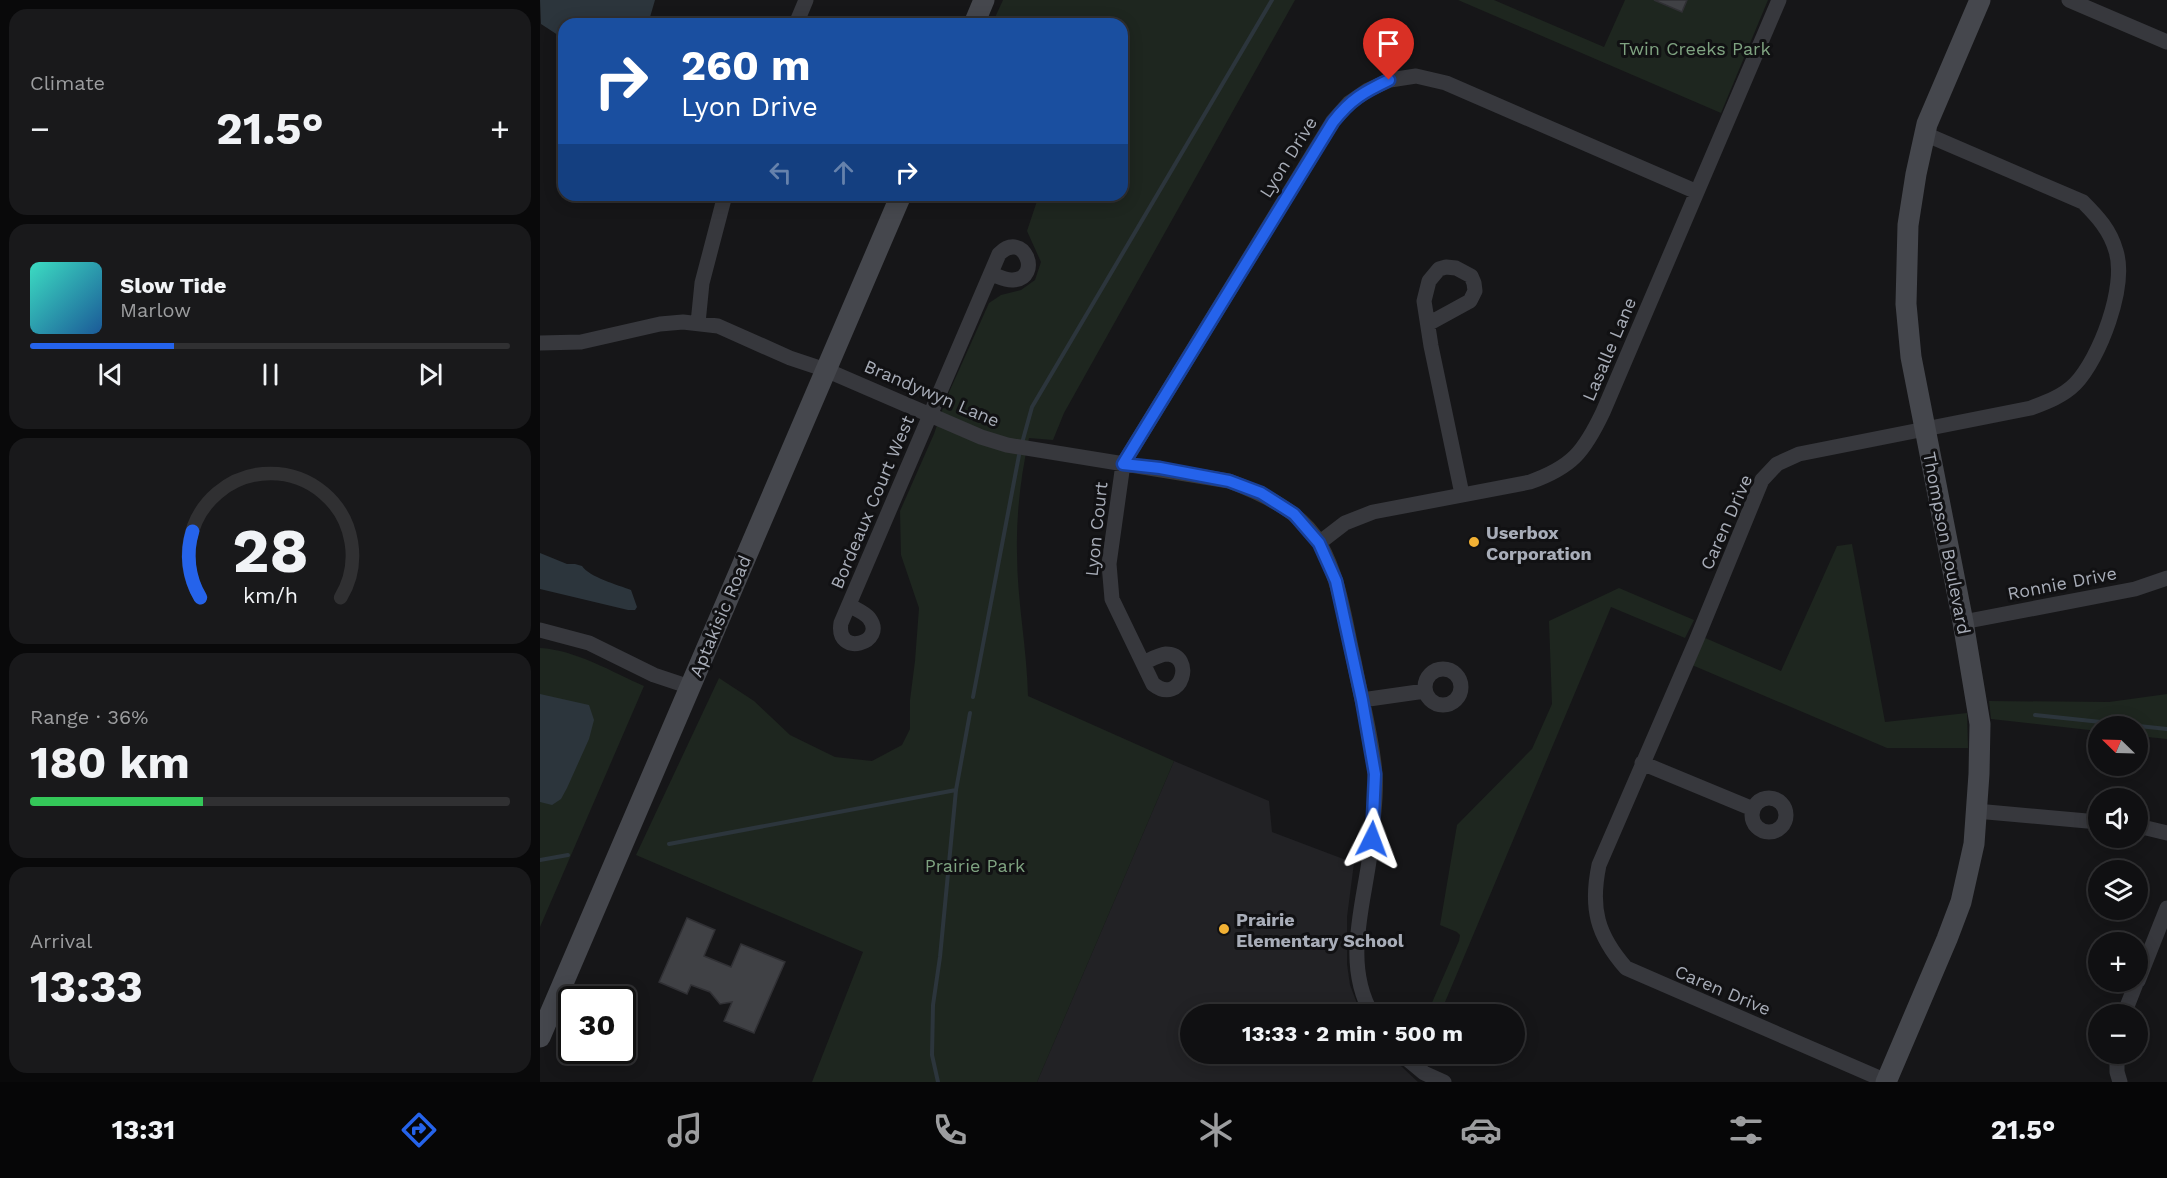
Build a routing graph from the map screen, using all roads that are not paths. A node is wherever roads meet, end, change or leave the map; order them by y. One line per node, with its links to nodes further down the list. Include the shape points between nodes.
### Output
1 (806, 0): 6 (street)
2 (984, 0): 7 (street)
3 (1779, 0): 10 (street, Lasalle Lane)
4 (1980, 0): 9 (street, Thompson Boulevard)
5 (2069, 0): 8 (street)
6 (798, 18)
7 (976, 18)
8 (2167, 42)
9 (1925, 134): 19 (street, Thompson Boulevard, via 1908,225 1905,304); 19 (street, Caren Drive, via 2083,202 2103,222 2116,252 2120,276 2114,307 2089,366 2075,384 2056,398 2031,408)
10 (1697, 192): 20 (street, Lyon Drive, via 1446,83 1416,76 1389,80 1349,103 1333,122); 21 (street, Lasalle Lane, via 1590,440 1572,462 1551,475)
11 (723, 201): 14 (street, via 702,283)
12 (898, 201): 17 (street, Aptakisic Road)
13 (991, 274): 18 (street, Bordeaux Court West)
14 (698, 322): 16 (street, Brandywyn Lane, via 660,324 581,342); 17 (street, Brandywyn Lane, via 718,326)
15 (1428, 324): 21 (street)
16 (540, 343)
17 (826, 370): 18 (street, Brandywyn Lane); 28 (street, Aptakisic Road)
18 (930, 414): 20 (street, Brandywyn Lane, via 1007,445); 24 (street, Bordeaux Court West)
19 (1926, 429): 25 (street, Thompson Boulevard); 31 (street, Caren Drive, via 1799,454 1778,464 1762,480)
20 (1123, 464): 22 (street, Brandywyn Lane, via 1229,481 1261,493 1294,514); 27 (street, Lyon Court, via 1109,581 1112,599)
21 (1462, 494): 22 (street, Lasalle Lane, via 1373,512 1345,523)
22 (1319, 543): 30 (street, Brandywyn Lane, via 1336,581)
23 (2167, 578): 25 (street, Ronnie Drive, via 2135,589)
24 (849, 605)
25 (1963, 622): 33 (street, Thompson Boulevard, via 1980,724)
26 (540, 630): 28 (street, via 589,643 654,675)
27 (1143, 663)
28 (690, 687): 40 (street, Aptakisic Road)
29 (1425, 691): 30 (street)
30 (1362, 700): 39 (street, Brandywyn Lane, via 1375,774 1372,839 1357,929 1358,973)
31 (1642, 763): 32 (street); 44 (street, Caren Drive, via 1599,865 1594,890 1595,911 1610,950 1626,968)
32 (1753, 808)
33 (1976, 811): 34 (street); 44 (street, Thompson Boulevard, via 1974,844 1961,902)
34 (2088, 821)
35 (2148, 828): 36 (street)
36 (2167, 833)
37 (2167, 908): 38 (street)
38 (2148, 956)
39 (1369, 1004)
40 (540, 1037)
41 (1413, 1064): 43 (street)
42 (2117, 1064): 45 (street)
43 (1444, 1082)
44 (1886, 1082)
45 (2120, 1082)

